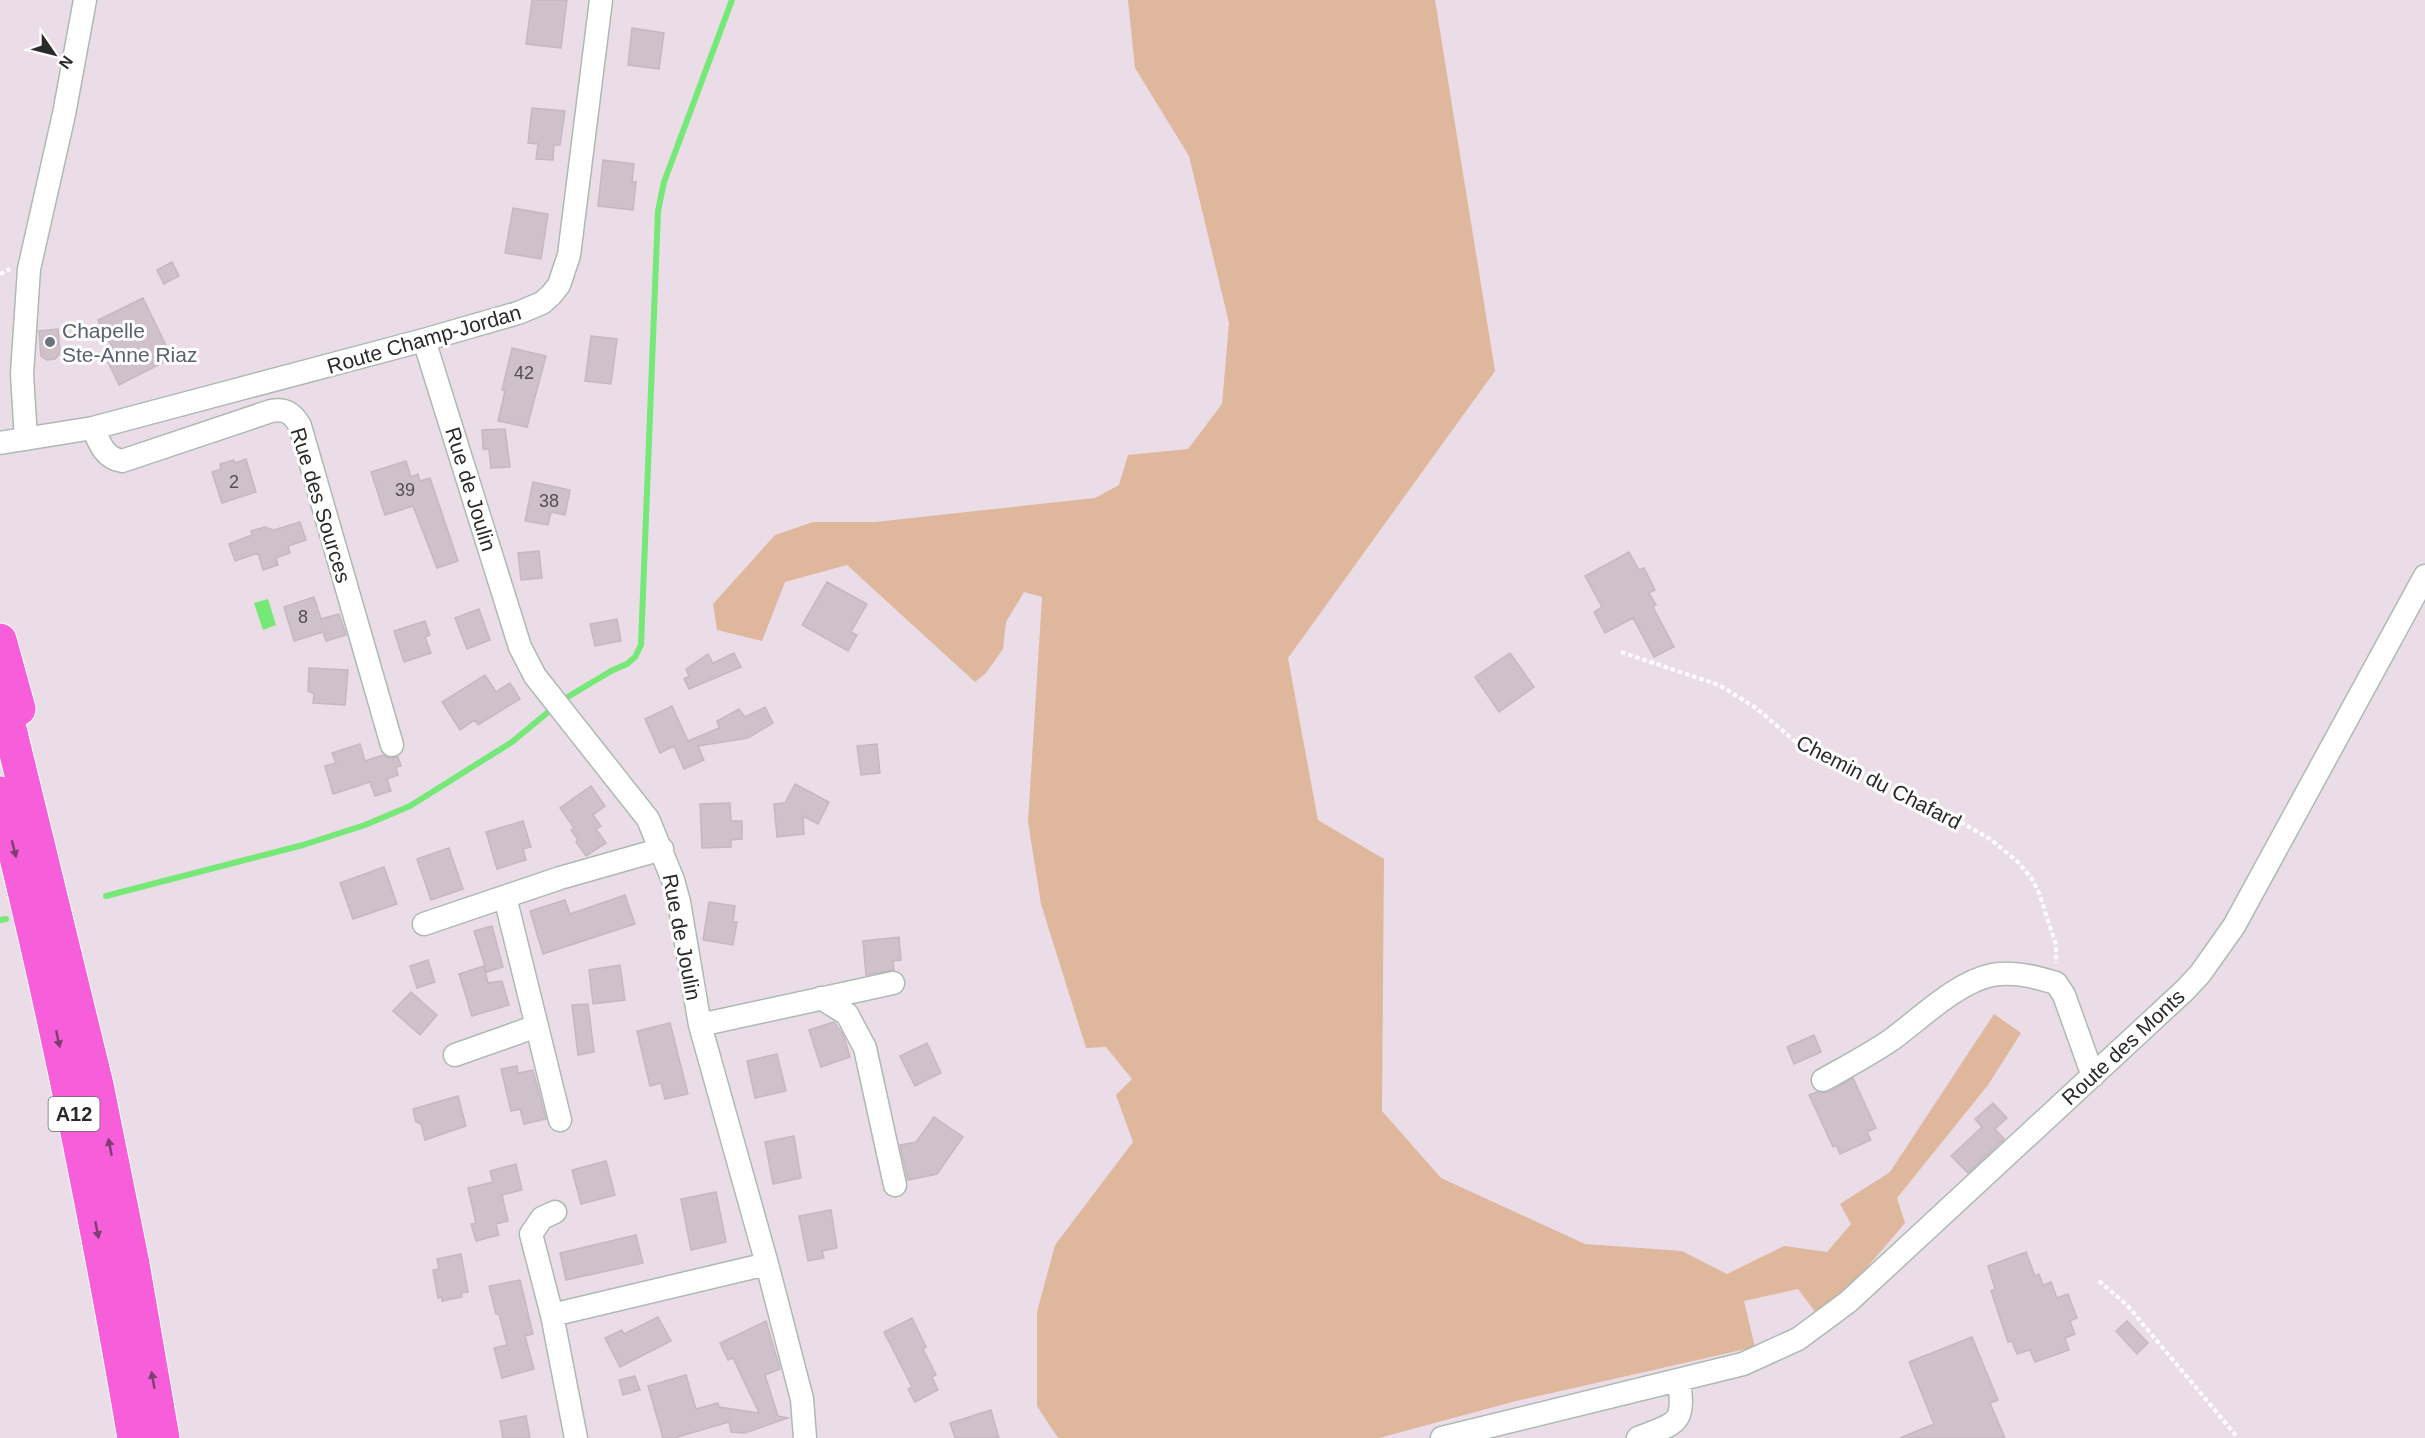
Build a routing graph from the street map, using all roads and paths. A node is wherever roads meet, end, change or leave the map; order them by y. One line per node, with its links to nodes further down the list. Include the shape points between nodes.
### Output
1 (85, 0): 5 (street, via 29,268 22,374)
2 (601, 0): 3 (street, Route Champ-Jordan, via 569,255 559,285 531,309)
3 (424, 340): 4 (street, Route Champ-Jordan); 13 (street, Rue de Joulin, via 520,647 555,703 638,804)
4 (93, 428): 5 (street, Route Champ-Jordan); 11 (street, Rue des Sources, via 106,453 122,461 271,411 283,410 292,415 300,426)
5 (26, 439): 6 (street, Route Champ-Jordan)
6 (0, 443)
7 (2425, 576): 23 (street, Route des Monts, via 2234,927 2184,991)
8 (0, 640): 16 (highway, via 63,888)
9 (1621, 652): 18 (path, Chemin du Chafard, via 1719,685 1756,708 1797,742 1957,820 2004,850 2025,870 2039,893 2056,945)
10 (0, 688): 16 (highway, A12)
11 (392, 745)
12 (0, 793): 32 (highway, A12, one-way to 32, via 74,1113)
13 (662, 849): 14 (street); 20 (street, Rue de Joulin, via 680,902)
14 (505, 897): 15 (street); 21 (street)
15 (424, 924)
16 (65, 952): 33 (highway, A12, one-way to 16, via 115,1174)
17 (893, 983): 19 (street)
18 (2056, 983): 23 (street, via 2066,1000); 24 (street, via 2007,974 1983,977)
19 (821, 998): 20 (street); 26 (street, via 847,1014 865,1048)
20 (700, 1025): 28 (street, Rue de Joulin)
21 (537, 1026): 22 (street); 25 (street)
22 (454, 1054)
23 (2093, 1076): 31 (street, Route des Monts, via 1848,1302 1812,1330 1762,1357)
24 (1823, 1080)
25 (560, 1120)
26 (895, 1185)
27 (555, 1212): 30 (street, via 542,1218 531,1233)
28 (767, 1264): 30 (street); 35 (street, Rue de Joulin, via 802,1399)
29 (2099, 1281): 38 (path, via 2127,1305)
30 (552, 1315): 34 (street)
31 (1679, 1380): 36 (street, Route des Monts); 37 (street, via 1680,1416)
32 (134, 1438)
33 (163, 1438)
34 (576, 1438)
35 (805, 1438)
36 (1442, 1438)
37 (1638, 1438)
38 (2238, 1438)

